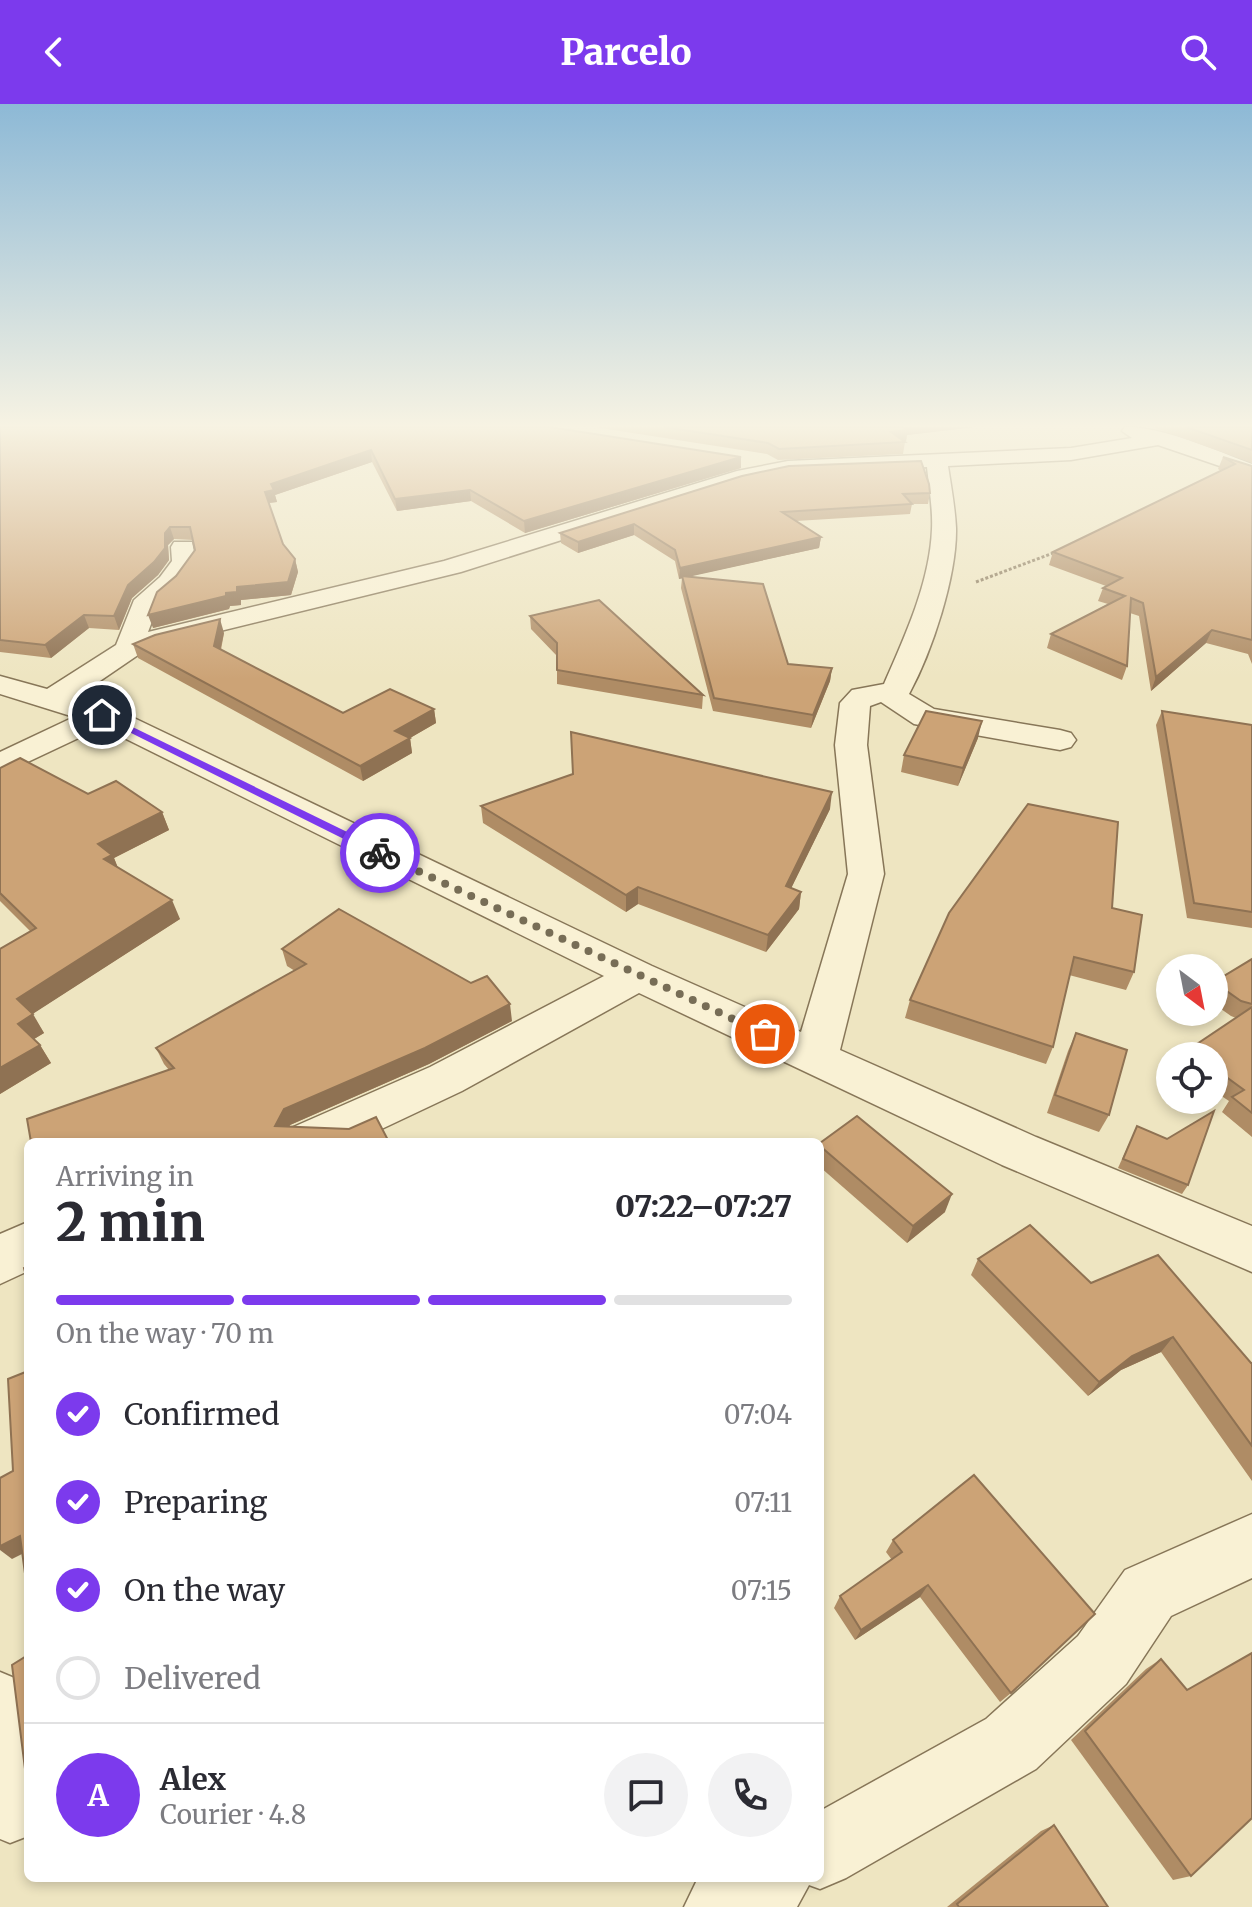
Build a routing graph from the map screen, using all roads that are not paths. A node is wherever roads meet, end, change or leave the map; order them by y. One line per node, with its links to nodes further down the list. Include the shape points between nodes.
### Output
1 (629, 511): 4 (street, via 452,567)
2 (942, 511): 6 (street, via 940,564 896,691)
3 (183, 547): 4 (street, via 184,561 147,600)
4 (128, 649): 7 (street)
5 (0, 685): 7 (street)
6 (888, 694): 9 (street, via 925,717); 12 (street, via 863,696 855,703 851,745 866,874)
7 (50, 701): 8 (street)
8 (102, 715): 10 (street); 11 (street)
9 (1060, 740)
10 (0, 765)
11 (638, 976): 12 (street); 13 (street, via 446,1079)
12 (816, 1057): 15 (street)
13 (317, 1138)
14 (24, 1246): 16 (street)
15 (1246, 1250)
16 (0, 1261)
17 (1252, 1545): 20 (street, via 1148,1593 1102,1660 1011,1744)
18 (0, 1706): 19 (street)
19 (10, 1807)
20 (824, 1850)
21 (767, 1882): 22 (street)
22 (722, 1907)

